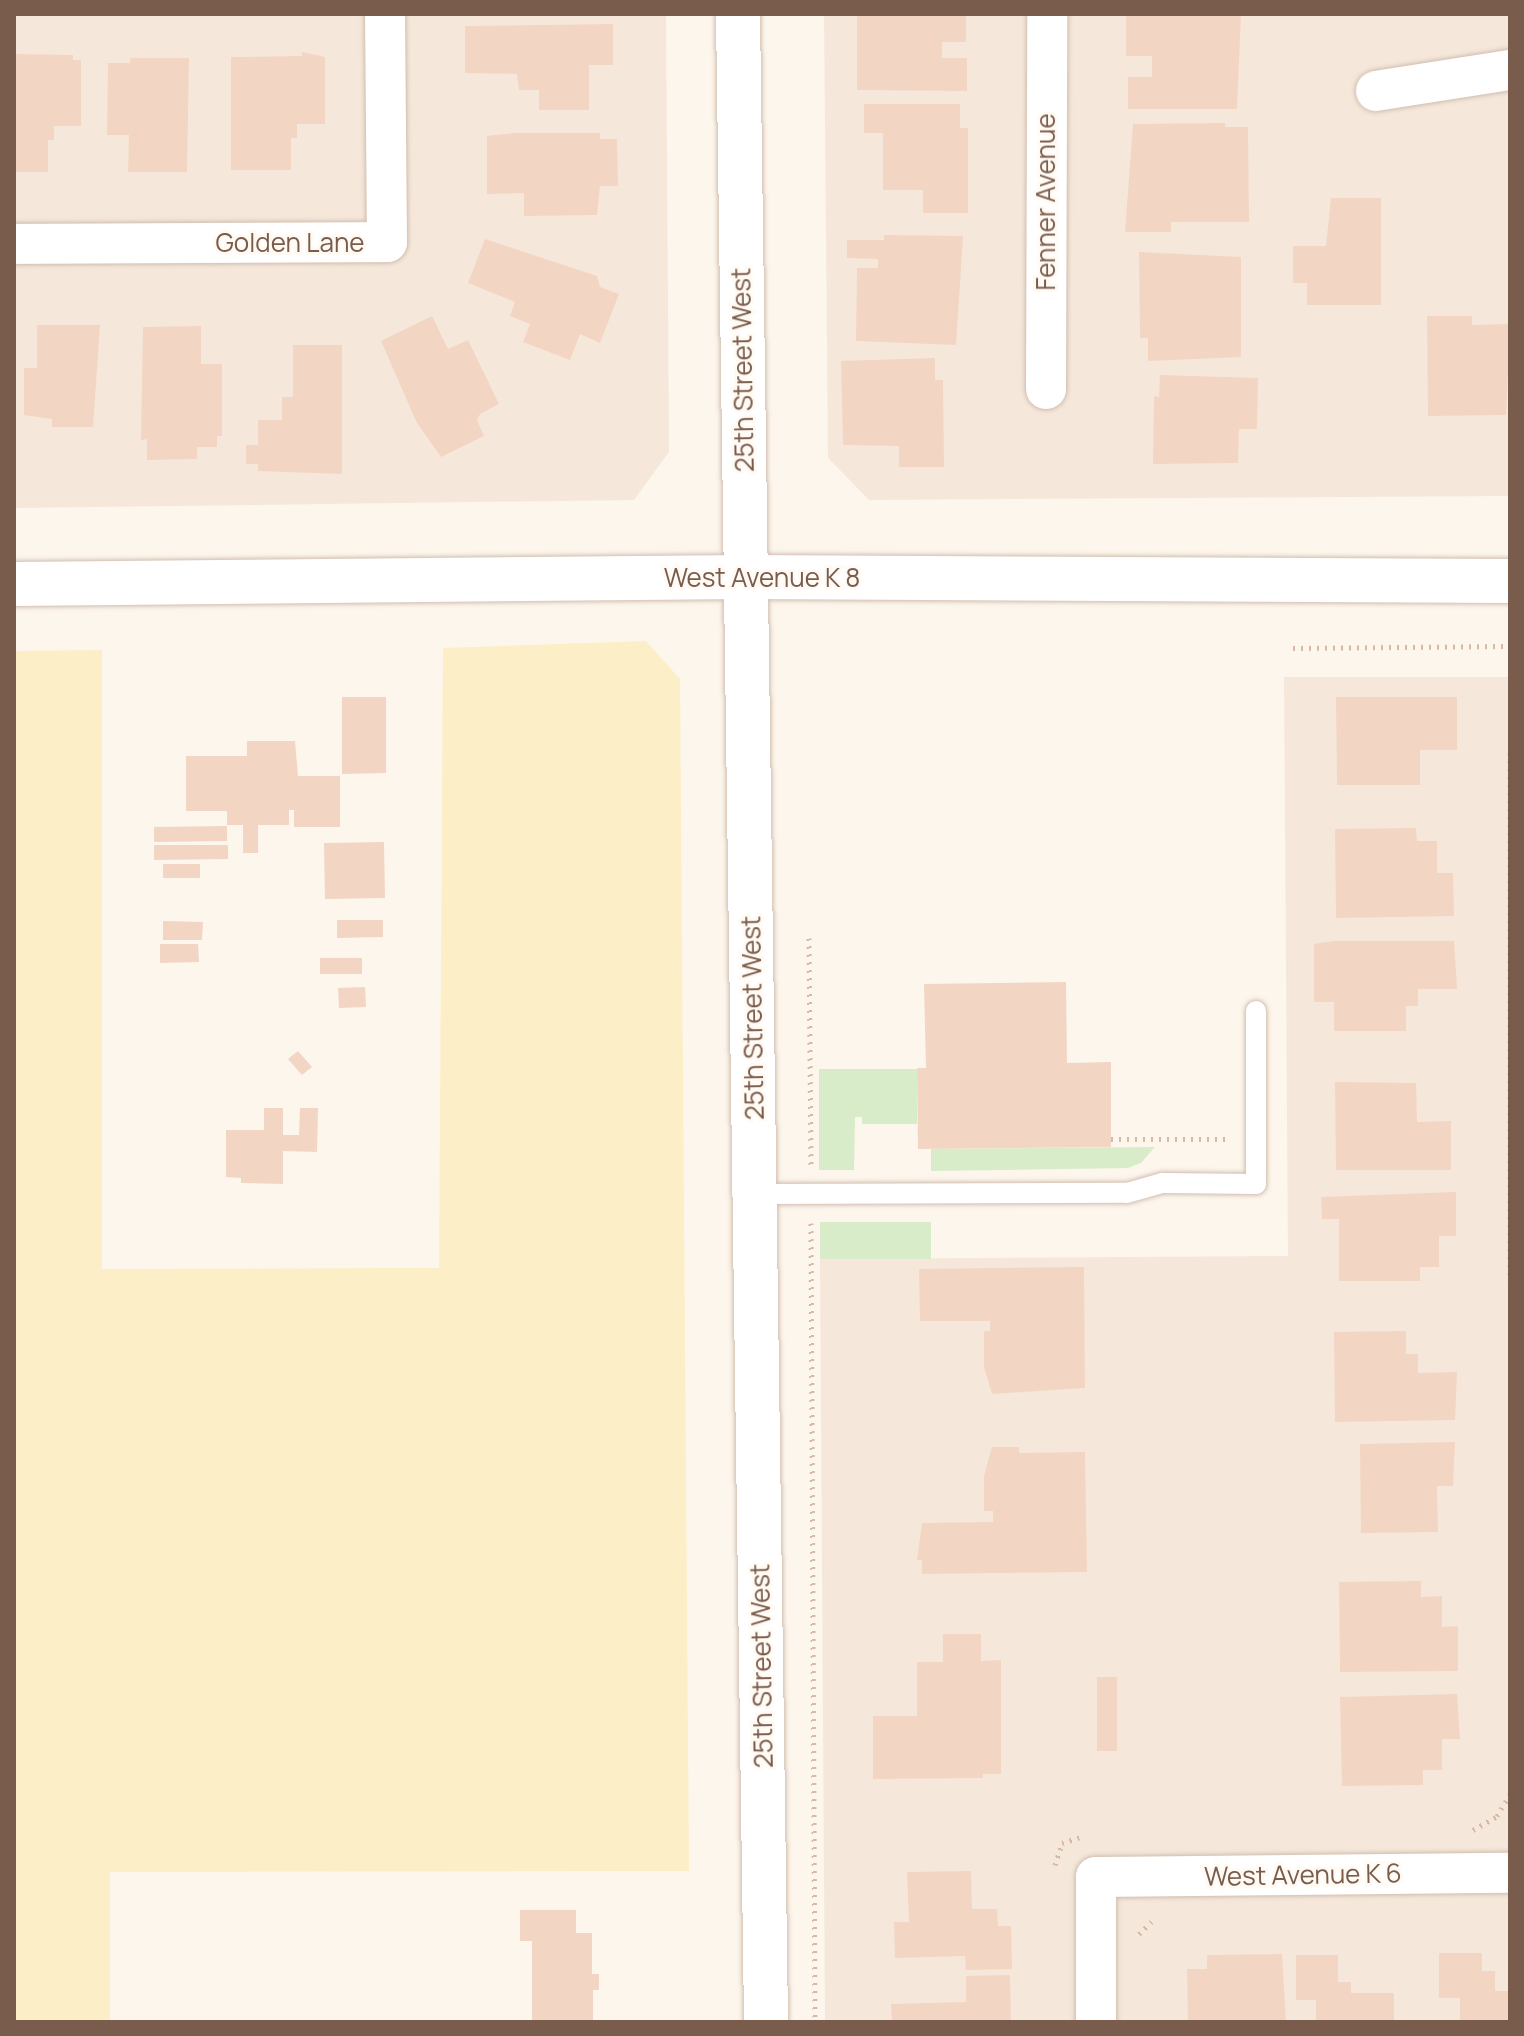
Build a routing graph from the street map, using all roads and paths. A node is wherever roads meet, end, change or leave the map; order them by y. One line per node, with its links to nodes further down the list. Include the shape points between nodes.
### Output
1 (385, 14): 6 (street, Golden Lane, via 387,242)
2 (738, 14): 8 (street, 25th Street West)
3 (1047, 14): 7 (street, Fenner Avenue)
4 (1510, 70): 5 (street)
5 (1376, 91)
6 (14, 244)
7 (1046, 389)
8 (746, 577): 9 (street, West Avenue K 8); 10 (street, West Avenue K 8); 18 (street, 25th Street West)
9 (1510, 581)
10 (14, 584)
11 (1510, 646): 12 (path)
12 (1293, 648)
13 (1510, 753): 20 (path)
14 (809, 938): 19 (path)
15 (1256, 1011): 17 (lane)
16 (1111, 1139): 17 (path)
17 (1256, 1139): 19 (lane, via 1256,1184 1163,1183 1127,1193)
18 (757, 1194): 19 (lane); 24 (street, 25th Street West)
19 (811, 1194): 25 (path)
20 (1510, 1281)
21 (1510, 1873): 26 (street, West Avenue K 6, via 1096,1877)
22 (1163, 1914): 23 (path, via 1145,1926)
23 (1134, 1944)
24 (766, 2022)
25 (815, 2022)
26 (1096, 2022)

